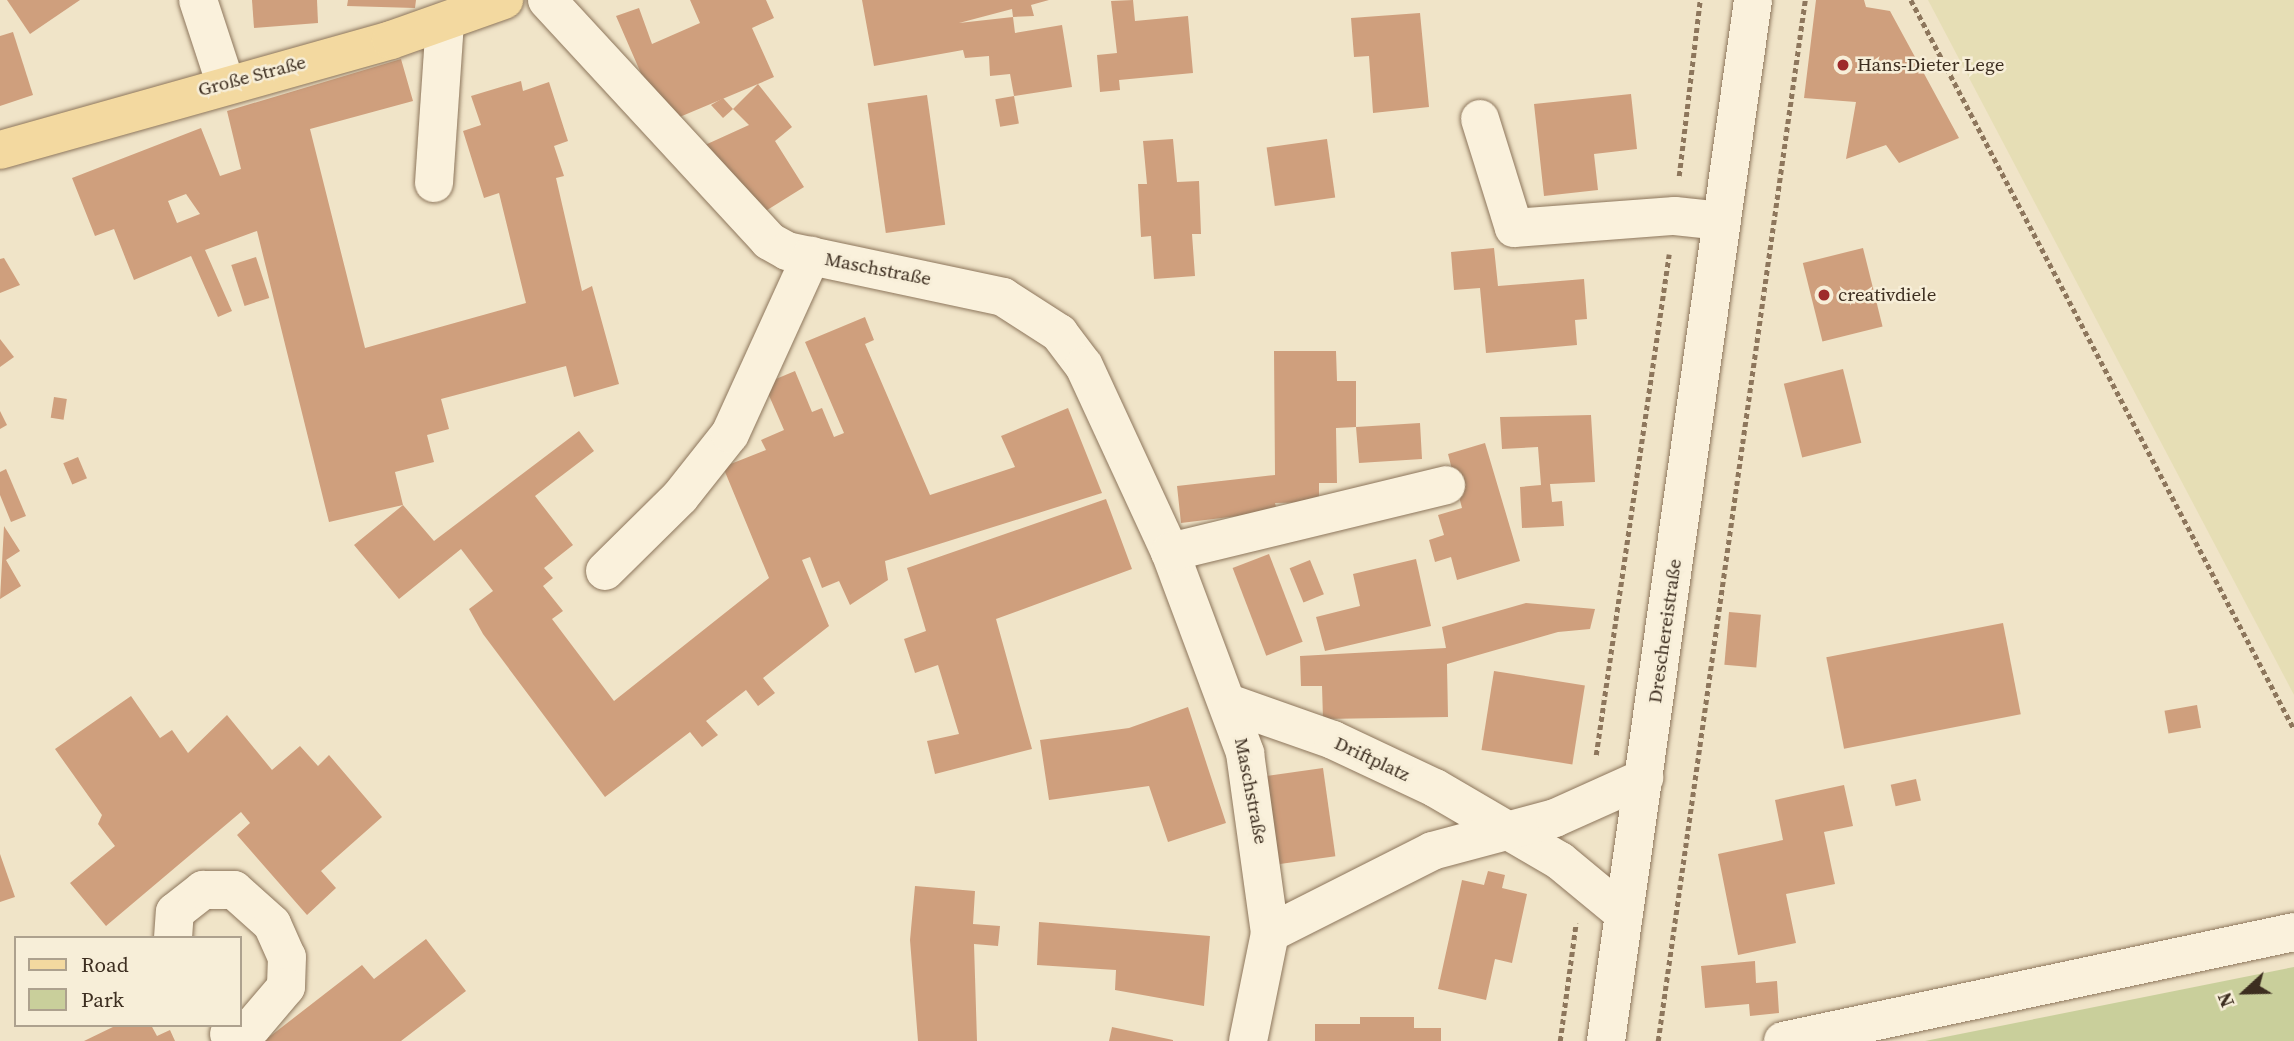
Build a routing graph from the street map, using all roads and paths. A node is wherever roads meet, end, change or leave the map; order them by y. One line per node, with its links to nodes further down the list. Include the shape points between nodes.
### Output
1 (198, 0): 9 (street)
2 (504, 0): 8 (main road, Große Straße)
3 (547, 0): 15 (street, Maschstraße, via 750,224 787,251)
4 (1700, 0): 13 (path)
5 (1753, 0): 14 (street, Dreschereistraße)
6 (1805, 0): 33 (path)
7 (1911, 0): 20 (path)
8 (445, 23): 9 (main road, Große Straße); 12 (street)
9 (225, 82): 11 (main road, Große Straße)
10 (1480, 118): 13 (street, via 1514,228)
11 (0, 150)
12 (434, 183)
13 (1675, 216): 14 (street); 22 (path)
14 (1722, 221): 21 (street, Dreschereistraße)
15 (811, 256): 17 (street, Maschstraße, via 973,287 1044,321 1084,366); 18 (street, via 730,434 680,498)
16 (1446, 485): 17 (street)
17 (1170, 552): 19 (street, Maschstraße)
18 (605, 571)
19 (1231, 704): 23 (street, Driftplatz, via 1333,740); 27 (street, Maschstraße, via 1263,846)
20 (2294, 729)
21 (1644, 778): 22 (street); 25 (street, Dreschereistraße)
22 (1589, 804): 23 (street)
23 (1507, 829): 24 (street, Driftplatz); 27 (street, via 1432,851)
24 (1582, 880): 25 (street, Driftplatz); 31 (path)
25 (1624, 914): 32 (street, Dreschereistraße)
26 (2294, 932): 34 (street)
27 (1270, 933): 30 (street, Maschstraße)
28 (173, 936): 29 (street, via 175,912 203,890 234,890 272,924 287,957 286,987 252,1027)
29 (224, 1034)
30 (1248, 1041)
31 (1560, 1041)
32 (1606, 1041)
33 (1658, 1041)
34 (1783, 1041)

